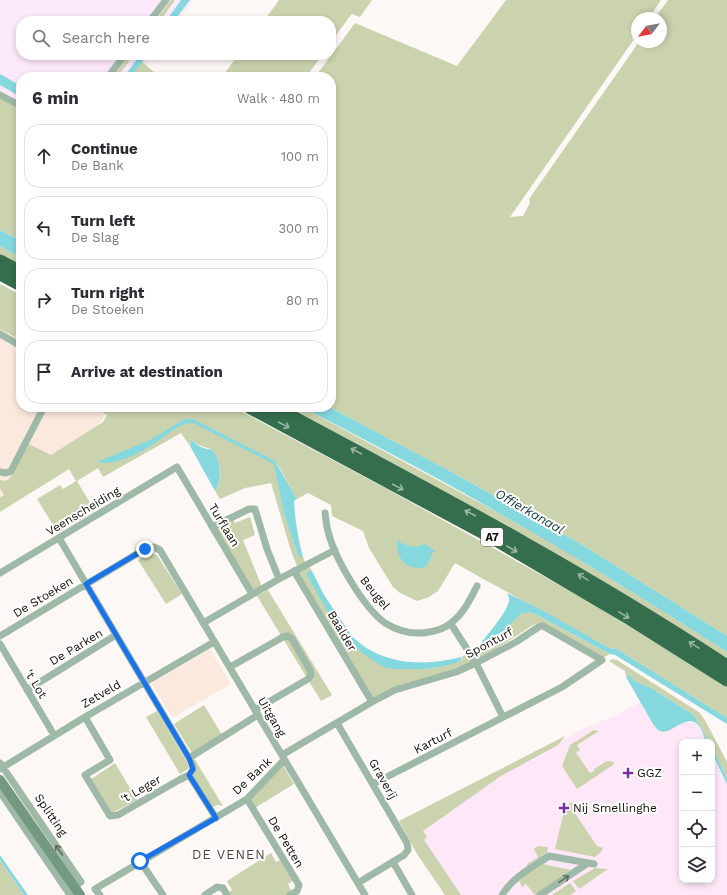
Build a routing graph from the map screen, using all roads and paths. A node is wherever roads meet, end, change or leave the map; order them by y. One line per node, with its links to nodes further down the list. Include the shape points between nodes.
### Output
1 (166, 0): 2 (street)
2 (154, 16)
3 (121, 60): 4 (street)
4 (112, 72)
5 (0, 95): 6 (street)
6 (16, 103)
7 (0, 261): 8 (highway)
8 (16, 269)
9 (0, 274): 10 (highway)
10 (16, 282)
11 (0, 334): 12 (street)
12 (16, 343)
13 (41, 412): 17 (street, via 11,471)
14 (258, 412): 38 (highway, A7, one-way to 38, via 497,540)
15 (283, 412): 36 (highway, A7, one-way to 15, via 486,521)
16 (177, 467): 19 (street, Turflaan); 20 (street, Veenscheiding)
17 (0, 472)
18 (325, 513): 22 (street, Beugel, via 328,532)
19 (212, 526): 25 (street, via 249,509 255,509); 28 (street, Turflaan)
20 (59, 538): 24 (street, Veenscheiding); 26 (street)
21 (160, 550): 26 (street, De Stoeken, via 154,547 145,549); 29 (street, Uitgang)
22 (335, 550): 23 (street); 30 (street, Beugel, via 350,581 371,609 385,622 410,633 436,631)
23 (294, 570): 25 (street); 42 (street, Baalder)
24 (0, 573)
25 (279, 579): 28 (street)
26 (86, 584): 31 (street); 32 (street, De Stoeken)
27 (477, 586): 30 (street, Beugel, via 466,608)
28 (252, 594): 29 (street)
29 (203, 623): 33 (street, Uitgang)
30 (451, 624): 35 (street)
31 (116, 635): 39 (street); 41 (street, De Parken)
32 (0, 636)
33 (214, 642): 37 (street, Uitgang); 39 (street, Zetveld)
34 (0, 644): 41 (street, 't Lot)
35 (476, 663): 40 (street, Sponturf, via 516,642 537,627 543,626 602,660); 42 (street, Sponturf, via 456,672 395,690); 45 (street)
36 (727, 666)
37 (230, 667): 43 (street, Uitgang); 43 (street, via 283,637 288,636 292,639 311,675)
38 (727, 680)
39 (144, 682): 44 (street, Zetveld); 49 (street)
40 (562, 688): 45 (street, Karturf)
41 (27, 690): 47 (street, 't Lot)
42 (372, 702): 46 (street, Sponturf)
43 (257, 712): 48 (street, Uitgang); 49 (street)
44 (84, 716): 47 (street, Zetveld); 51 (street, 't Leger, via 110,760 85,775 110,816 118,815)
45 (503, 717): 53 (street, Karturf)
46 (337, 723): 48 (street); 53 (street, Graverij)
47 (54, 735): 50 (street, Zetveld)
48 (283, 757): 55 (street, De Bank); 59 (street, Uitgang)
49 (189, 758): 51 (street, via 193,769)
50 (1, 766): 60 (street, Splitting, one-way to 50)
51 (189, 775): 56 (street)
52 (0, 780): 60 (main road, Splitting)
53 (373, 784): 58 (street, Graverij, via 408,844 408,850 404,855)
54 (0, 792): 60 (street)
55 (246, 799): 56 (street, De Bank); 65 (street, De Petten, via 299,885)
56 (216, 818): 57 (street, De Bank)
57 (140, 861): 61 (street, De Bank, via 95,889); 62 (street)
58 (393, 862): 59 (street, Graverij); 67 (street)
59 (358, 883): 66 (street, Uitgang)
60 (76, 890)
61 (100, 895)
62 (163, 895)
63 (205, 895): 64 (street, via 217,887 223,888)
64 (227, 895)
65 (290, 895)
66 (365, 895)
67 (412, 895)
68 (502, 895): 69 (street, one-way to 68, via 591,864 549,856 518,876)
69 (540, 895)

